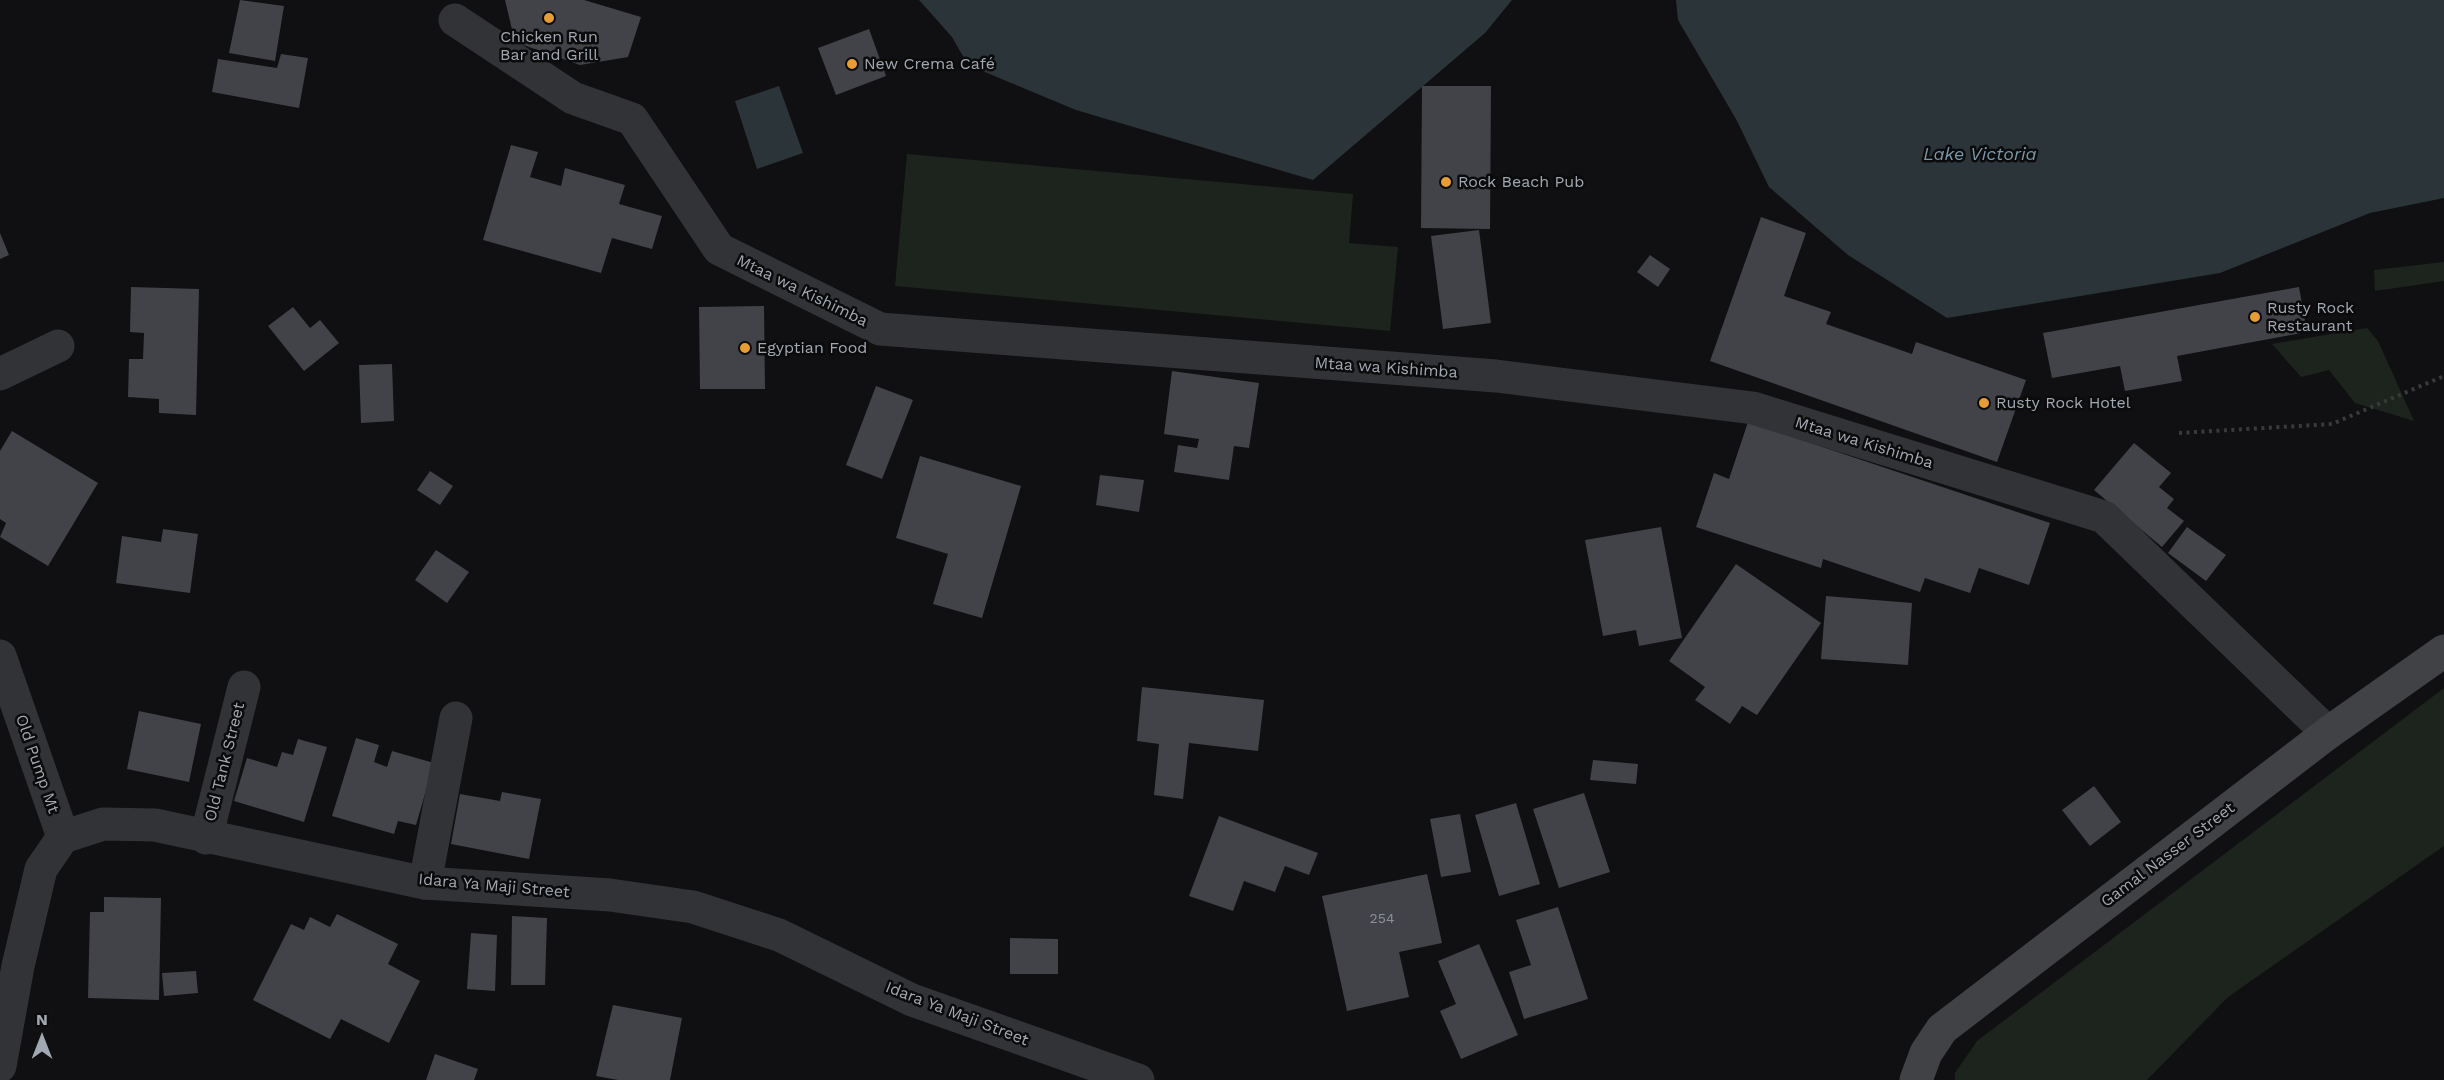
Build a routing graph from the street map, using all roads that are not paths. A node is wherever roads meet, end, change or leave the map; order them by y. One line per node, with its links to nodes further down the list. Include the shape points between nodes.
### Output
1 (455, 20): 8 (street, Mtaa wa Kishimba, via 573,98 632,119 719,249 880,329 1496,376 1753,408 2104,517)
2 (58, 346): 3 (street)
3 (0, 374)
4 (2444, 651): 8 (main road, Gamal Nasser Street)
5 (0, 656): 9 (street, Old Pump Mt)
6 (244, 687): 10 (street, Old Tank Street)
7 (456, 718): 11 (street)
8 (2328, 733): 14 (main road, Gamal Nasser Street, via 1942,1029 1926,1053)
9 (63, 837): 10 (street, Idara Ya Maji Street, via 103,824 155,825); 12 (street, via 41,869)
10 (206, 838): 11 (street, Idara Ya Maji Street)
11 (425, 883): 13 (street, Idara Ya Maji Street, via 610,895 693,907 779,935 912,1000)
12 (0, 1066)
13 (1138, 1080)
14 (1916, 1080)

